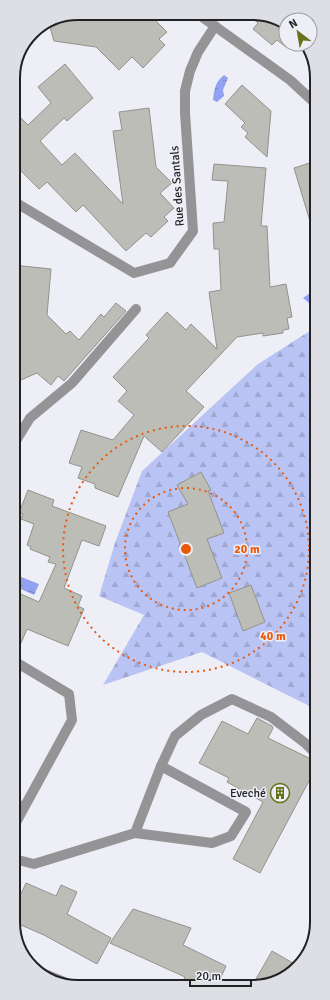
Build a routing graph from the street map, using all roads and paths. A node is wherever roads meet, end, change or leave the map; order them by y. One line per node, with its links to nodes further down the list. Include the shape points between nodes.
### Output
1 (206, 20): 2 (street)
2 (214, 26): 3 (street, via 290,80); 4 (street, Rue des Santals, via 198,52 185,91 193,231 170,263 134,273)
3 (310, 98)
4 (20, 205)
5 (136, 309): 6 (street, via 72,383 30,418)
6 (20, 434)
7 (20, 665): 11 (street, via 69,694 72,720)
8 (310, 747): 9 (street, via 271,717 232,699 201,715 175,736)
9 (161, 766): 13 (street); 13 (street, via 246,812 231,836 212,843)
10 (20, 806): 11 (street)
11 (23, 808): 12 (street)
12 (20, 814)
13 (135, 833): 14 (street, via 34,864)
14 (20, 860)

